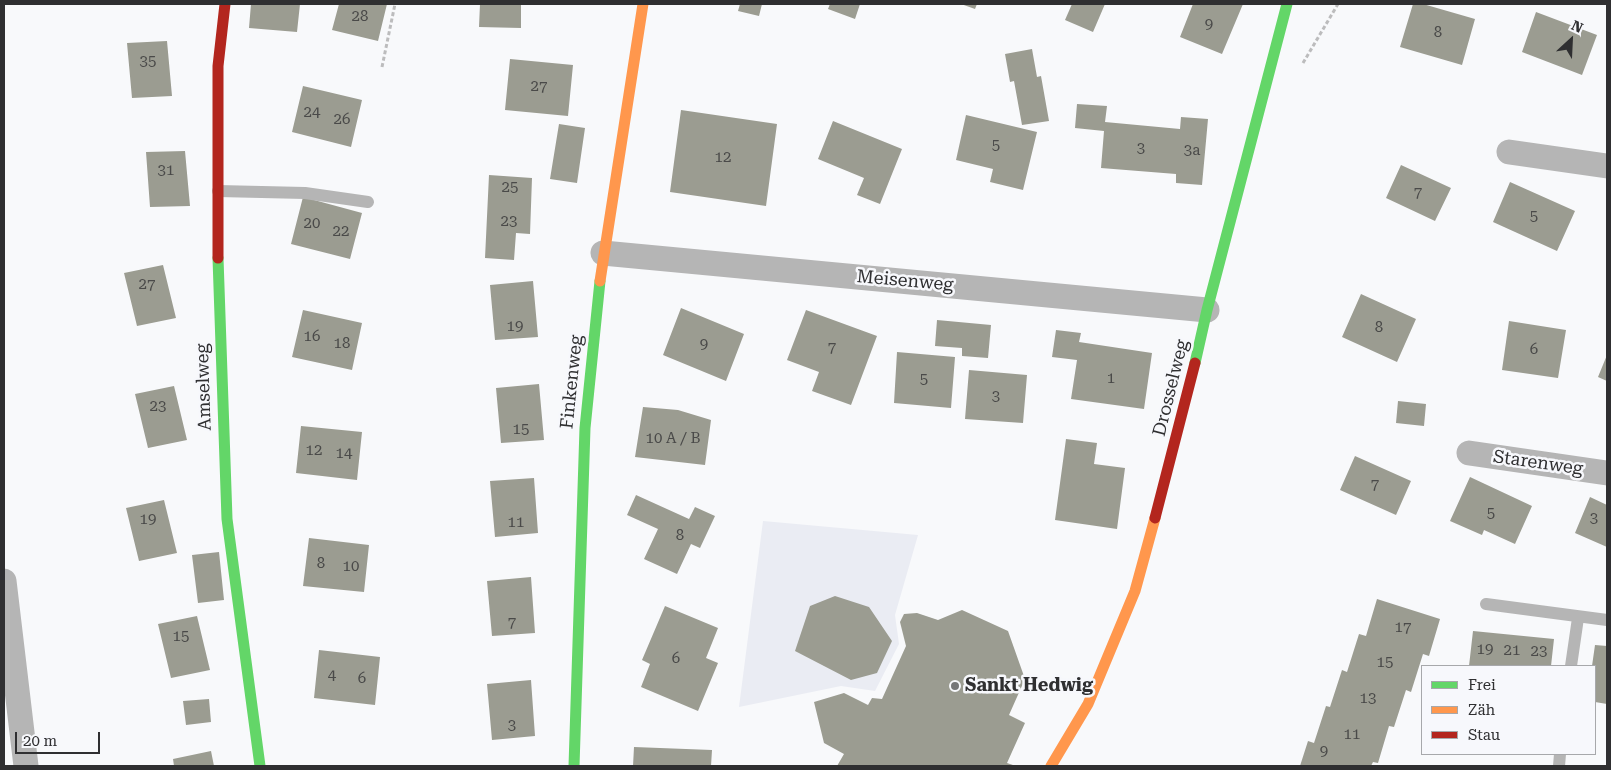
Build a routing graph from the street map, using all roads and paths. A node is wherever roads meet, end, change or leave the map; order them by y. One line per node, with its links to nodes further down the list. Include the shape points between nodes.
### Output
1 (225, 4): 8 (street, Amselweg, via 218,66)
2 (395, 4): 5 (path)
3 (643, 4): 10 (street, Finkenweg)
4 (1287, 4): 11 (street, Drosselweg)
5 (382, 67)
6 (1509, 152): 7 (street)
7 (1607, 166)
8 (218, 192): 9 (lane, via 305,193); 20 (street, Amselweg, via 218,296 227,520)
9 (368, 202)
10 (603, 253): 11 (street, Meisenweg); 21 (street, Finkenweg, via 584,428)
11 (1207, 310): 22 (street, Drosselweg, via 1189,392 1135,591 1088,704)
12 (1469, 453): 13 (street, Starenweg)
13 (1607, 473)
14 (4, 581): 19 (street)
15 (1486, 604): 16 (lane)
16 (1578, 618): 17 (lane); 18 (lane)
17 (1607, 620)
18 (1572, 665)
19 (26, 766)
20 (260, 766)
21 (574, 766)
22 (1051, 766)

